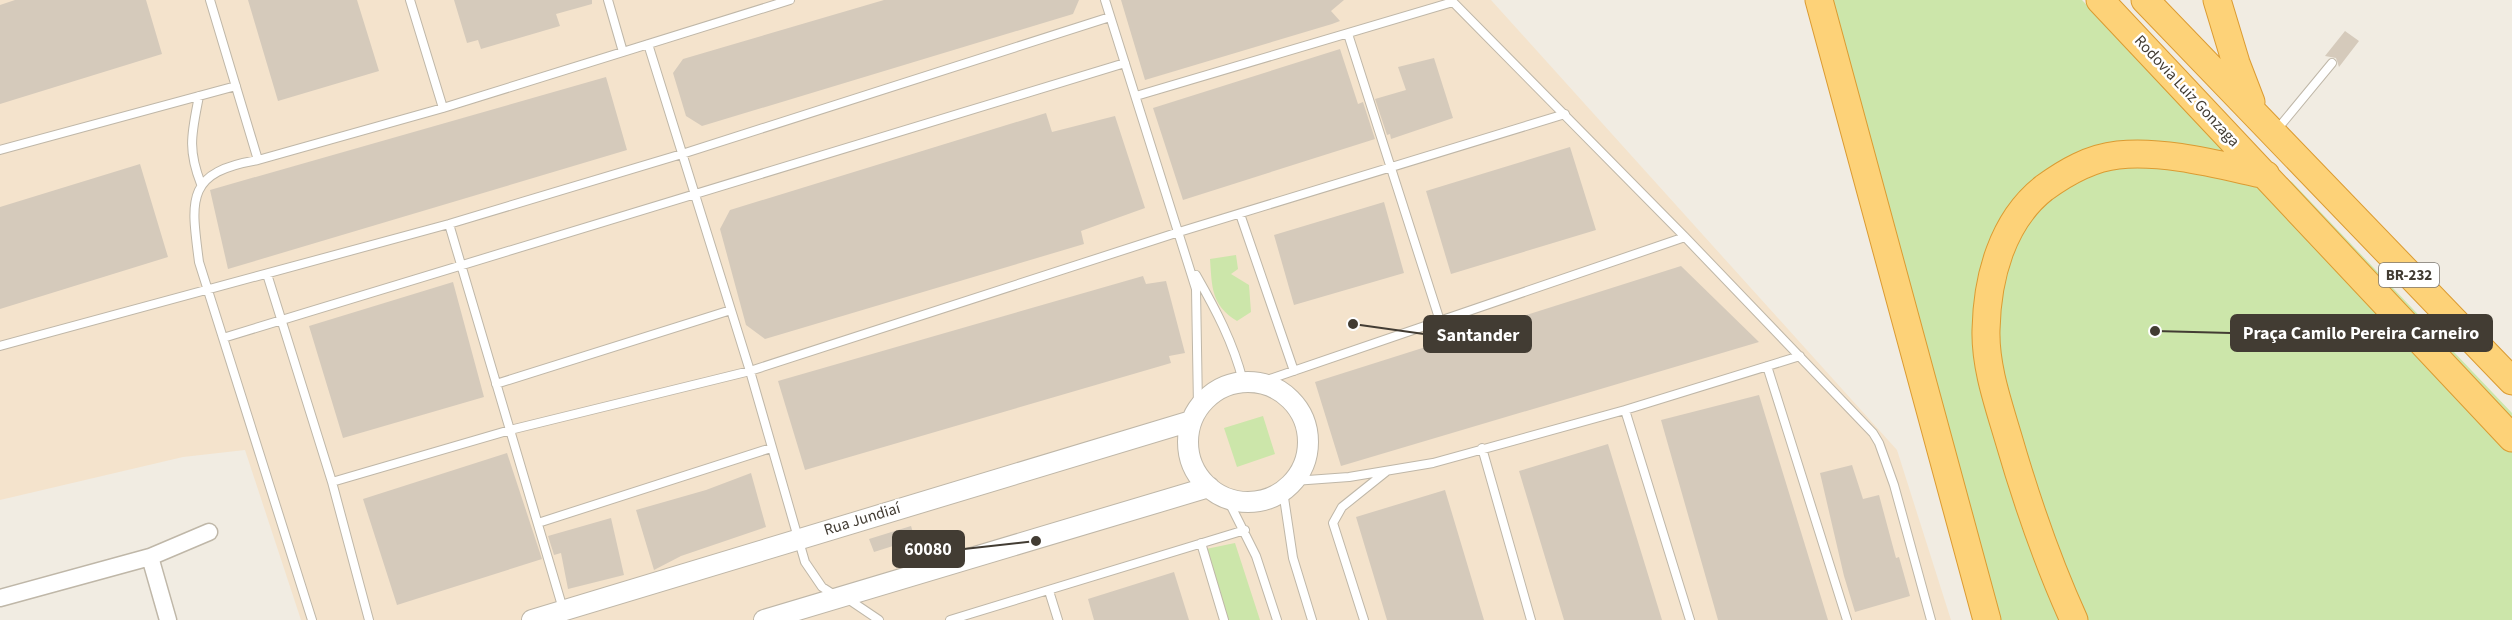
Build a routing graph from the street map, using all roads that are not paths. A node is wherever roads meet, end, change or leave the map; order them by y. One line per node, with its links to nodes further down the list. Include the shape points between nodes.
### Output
1 (210, 0): 17 (lane)
2 (410, 0): 20 (lane)
3 (608, 0): 14 (lane)
4 (790, 0): 13 (lane)
5 (1105, 0): 11 (lane)
6 (1819, 0): 88 (highway)
7 (2100, 0): 28 (highway, Rodovia Luiz Gonzaga / BR-232)
8 (2145, 0): 21 (highway, Rodovia Luiz Gonzaga / BR-232)
9 (2217, 0): 21 (highway)
10 (1452, 1): 12 (lane); 22 (lane)
11 (1110, 17): 15 (lane); 25 (lane)
12 (1348, 34): 19 (lane); 27 (lane)
13 (648, 44): 14 (lane); 25 (lane)
14 (624, 52): 20 (lane)
15 (1125, 63): 19 (lane); 30 (lane)
16 (2332, 63): 23 (lane)
17 (236, 86): 18 (lane); 26 (lane)
18 (199, 96): 24 (lane); 29 (lane, via 192,160)
19 (1136, 96): 33 (lane)
20 (443, 108): 26 (lane)
21 (2254, 112): 23 (highway, Rodovia Luiz Gonzaga / BR-232)
22 (1565, 114): 27 (lane); 34 (lane)
23 (2274, 133): 48 (highway, Rodovia Luiz Gonzaga / BR-232)
24 (0, 150)
25 (682, 154): 30 (lane); 32 (lane)
26 (258, 160): 29 (lane, via 217,171)
27 (1390, 169): 31 (lane); 41 (lane)
28 (2269, 179): 54 (highway, BR-232); 89 (highway, via 2154,154 2116,155 2064,173 2031,198 1998,252 1986,330 1988,358 2019,477)
29 (201, 184): 38 (lane, via 194,203 194,222 199,262)
30 (695, 194): 36 (lane); 39 (lane)
31 (1240, 214): 33 (lane); 47 (lane)
32 (449, 224): 36 (lane); 37 (lane)
33 (1179, 232): 35 (lane); 46 (lane)
34 (1685, 237): 41 (lane); 44 (lane)
35 (1190, 265): 49 (lane); 52 (lane, via 1199,321)
36 (462, 266): 40 (lane); 50 (lane)
37 (267, 274): 38 (lane); 40 (lane)
38 (209, 289): 42 (lane); 43 (lane)
39 (731, 310): 46 (lane); 50 (lane)
40 (281, 320): 42 (lane); 58 (lane)
41 (1440, 321): 47 (lane)
42 (223, 338): 73 (lane)
43 (0, 346)
44 (1800, 356): 45 (lane); 87 (lane, via 1880,443)
45 (1767, 366): 51 (lane); 86 (lane)
46 (750, 371): 53 (lane); 55 (lane)
47 (1294, 371): 49 (lane)
48 (2512, 381)
49 (1252, 382): 52 (street, via 1226,385 1210,394); 59 (street, via 1280,390 1295,404 1305,423 1308,443 1304,463)
50 (496, 384): 53 (lane)
51 (1624, 410): 56 (lane); 85 (lane)
52 (1195, 414): 60 (street, via 1188,438 1190,456); 65 (street, Rua Jundiaí)
53 (510, 430): 58 (lane); 62 (lane)
54 (2512, 438)
55 (771, 448): 62 (lane); 65 (lane)
56 (1482, 448): 57 (lane); 84 (lane)
57 (1388, 471): 59 (lane); 83 (lane, via 1342,507 1333,522)
58 (332, 482): 74 (lane)
59 (1288, 486): 61 (street, via 1256,501); 82 (lane, via 1293,558)
60 (1209, 487): 61 (street); 69 (street)
61 (1227, 498): 63 (lane)
62 (538, 523): 71 (lane)
63 (1245, 530): 66 (lane); 81 (lane)
64 (209, 532): 67 (street)
65 (799, 538): 69 (lane, via 805,562 822,587); 71 (street, Rua Jundiaí)
66 (1201, 543): 68 (lane); 80 (lane)
67 (150, 557): 70 (street); 72 (street)
68 (1049, 591): 78 (lane); 79 (lane)
69 (845, 597): 76 (street); 77 (lane)
70 (0, 598)
71 (563, 609): 75 (street, Rua Jundiaí)
72 (168, 620)
73 (312, 620)
74 (369, 620)
75 (532, 620)
76 (764, 620)
77 (879, 620)
78 (950, 620)
79 (1058, 620)
80 (1224, 620)
81 (1277, 620)
82 (1312, 620)
83 (1364, 620)
84 (1531, 620)
85 (1690, 620)
86 (1847, 620)
87 (1931, 620)
88 (1987, 620)
89 (2074, 620)

